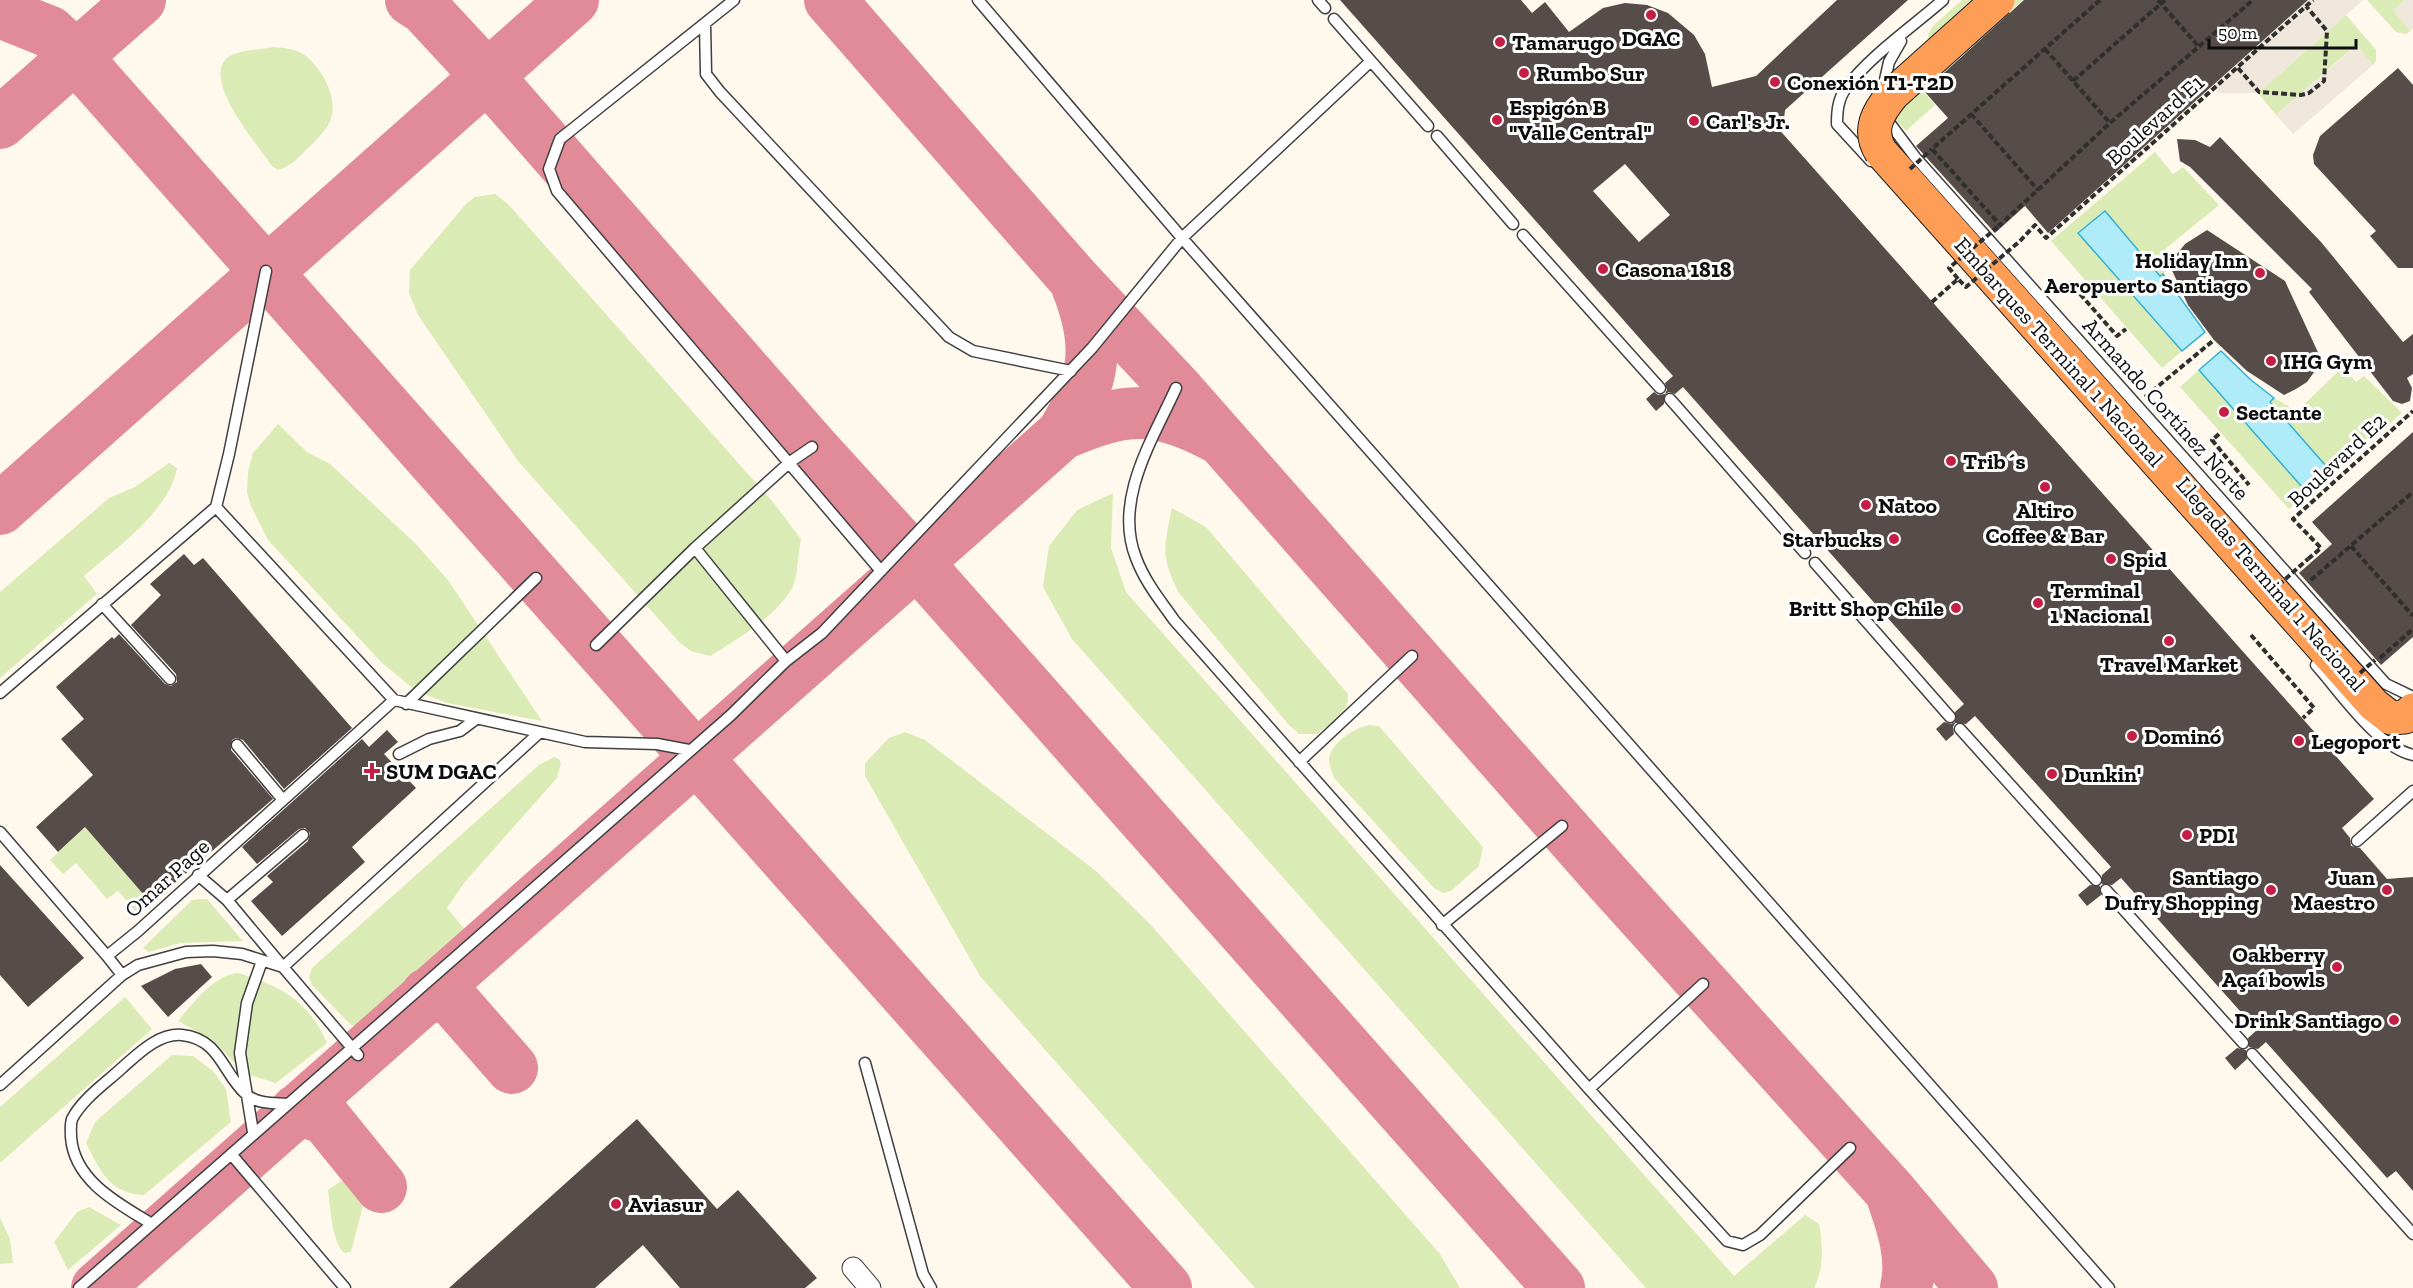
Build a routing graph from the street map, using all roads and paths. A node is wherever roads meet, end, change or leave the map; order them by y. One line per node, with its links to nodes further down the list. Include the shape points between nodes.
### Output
1 (734, 0): 12 (lane)
2 (978, 0): 30 (lane)
3 (1943, 0): 13 (lane)
4 (1998, 0): 31 (highway, Embarques Terminal 1 Nacional, bridge, via 1893,94 1875,123 1876,144 1881,152)
5 (2100, 0): 15 (path)
6 (2253, 0): 9 (path)
7 (2313, 0): 10 (path, Boulevard E1)
8 (2161, 1): 14 (path); 18 (path)
9 (2247, 2): 14 (path)
10 (2306, 6): 17 (path, Boulevard E1); 17 (path, via 2327,31 2324,81 2301,95 2259,92)
11 (1334, 19): 16 (lane)
12 (705, 23): 37 (lane, via 706,74 949,337 973,351); 45 (lane, via 560,140 549,169 557,191)
13 (1906, 33): 25 (lane, via 1845,89 1837,108 1837,124); 41 (lane, Armando Cortínez Norte, via 1883,80 1881,104 1887,119 1915,157)
14 (2199, 47): 20 (path)
15 (2045, 49): 18 (path); 19 (path)
16 (1371, 61): 21 (lane); 30 (lane)
17 (2238, 68): 31 (path, Boulevard E1, bridge, via 2046,238 2036,225 2020,241)
18 (2073, 81): 20 (path)
19 (1971, 114): 23 (path); 26 (path)
20 (2110, 123): 26 (path)
21 (1428, 126)
22 (1437, 136): 27 (lane)
23 (1932, 149): 24 (path, bridge); 28 (path)
24 (1910, 169)
25 (1882, 173)
26 (2038, 190): 28 (path)
27 (1513, 224)
28 (2000, 225): 31 (path, bridge)
29 (1523, 235): 39 (lane)
30 (1182, 238): 37 (lane); 117 (lane)
31 (1971, 267): 34 (path, bridge); 56 (highway, Embarques Terminal 1 Nacional)
32 (266, 271): 48 (lane)
33 (2080, 294): 35 (path, via 2117,336)
34 (1932, 302)
35 (2126, 328)
36 (2214, 340): 41 (path)
37 (1071, 371): 53 (lane)
38 (1176, 388): 82 (lane, via 1132,486 1130,538 1135,557 1149,587 1174,620)
39 (1660, 388)
40 (1670, 399): 51 (lane)
41 (2137, 404): 68 (lane, Armando Cortínez Norte)
42 (2413, 411): 56 (path, Boulevard E2, bridge, via 2293,519 2321,548)
43 (2219, 434): 46 (path, via 2212,440)
44 (812, 447): 45 (lane)
45 (790, 462): 50 (lane); 53 (lane)
46 (2249, 485)
47 (2413, 492): 49 (path)
48 (216, 507): 57 (lane); 70 (lane)
49 (2351, 546): 55 (path); 58 (path)
50 (694, 548): 61 (lane); 64 (lane)
51 (1805, 553)
52 (1815, 563): 73 (lane)
53 (881, 572): 64 (lane, via 822,633)
54 (536, 578): 71 (lane)
55 (2309, 582)
56 (2271, 591): 68 (highway, Embarques Terminal 1 Nacional)
57 (102, 604): 66 (lane); 67 (lane)
58 (2413, 616)
59 (2413, 629): 65 (path, bridge)
60 (2251, 635): 74 (path, via 2314,708)
61 (596, 645)
62 (1412, 656): 82 (lane)
63 (2310, 658): 81 (lane, Llegadas Terminal 1 Nacional, via 2381,738 2393,749)
64 (786, 661): 79 (lane)
65 (2360, 673)
66 (170, 679)
67 (0, 693)
68 (2380, 694): 69 (lane); 72 (highway, via 2391,718 2405,717)
69 (2413, 698)
70 (394, 700): 71 (lane); 84 (lane, Omar Page)
71 (406, 704): 75 (lane)
72 (2413, 710)
73 (1950, 717)
74 (2303, 718)
75 (476, 719): 77 (lane); 80 (lane, via 460,731 429,739)
76 (1960, 729): 90 (lane)
77 (539, 734): 79 (lane, via 585,742 657,744); 96 (lane)
78 (237, 745): 84 (lane)
79 (689, 750): 100 (lane)
80 (399, 754)
81 (2413, 755)
82 (1299, 762): 93 (lane)
83 (2413, 791): 88 (lane)
84 (283, 800): 89 (lane, Omar Page)
85 (1562, 826): 93 (lane)
86 (0, 832): 94 (lane)
87 (303, 836): 92 (lane)
88 (2356, 841)
89 (198, 875): 92 (lane); 94 (lane, Omar Page)
90 (2096, 880)
91 (2106, 890): 99 (lane)
92 (226, 900): 96 (lane)
93 (1442, 925): 104 (lane)
94 (107, 956): 97 (lane)
95 (262, 961): 96 (lane); 97 (lane, via 233,953 186,952 138,965); 105 (lane, via 247,1003 240,1053)
96 (283, 967): 100 (lane)
97 (122, 975): 103 (lane)
98 (1704, 984): 104 (lane)
99 (2243, 1043)
100 (355, 1051): 106 (lane)
101 (2252, 1054): 111 (lane)
102 (865, 1063): 116 (lane, via 923,1274)
103 (0, 1085)
104 (1589, 1089): 108 (lane, via 1727,1240 1737,1245 1760,1235)
105 (246, 1095): 106 (lane); 107 (lane); 110 (lane, via 218,1054 200,1040 181,1035 158,1040 79,1107 70,1122 72,1145 82,1167 107,1196)
106 (286, 1104): 107 (lane)
107 (253, 1132): 109 (lane)
108 (1850, 1148)
109 (231, 1154): 110 (lane); 114 (lane)
110 (152, 1224): 113 (lane)
111 (2413, 1234)
112 (853, 1268): 115 (street)
113 (79, 1288)
114 (345, 1288)
115 (870, 1288)
116 (931, 1288)
117 (2109, 1288)

